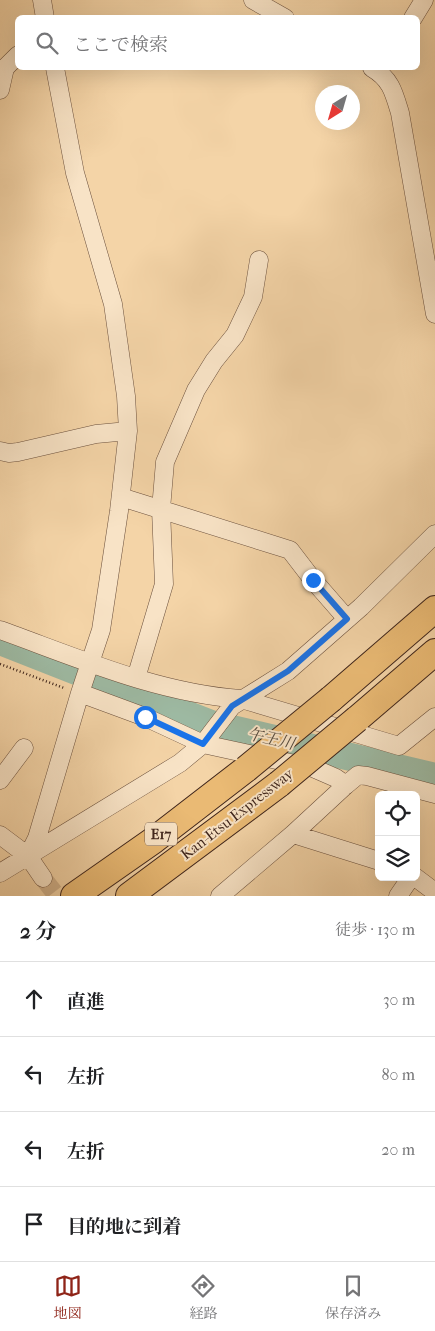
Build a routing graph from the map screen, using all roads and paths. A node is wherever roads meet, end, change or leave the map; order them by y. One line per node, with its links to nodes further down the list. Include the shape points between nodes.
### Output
1 (42, 0): 4 (street)
2 (253, 0): 5 (street)
3 (424, 0): 6 (street)
4 (44, 15)
5 (280, 15)
6 (415, 15)
7 (15, 58): 10 (street, via 5,68)
8 (55, 70): 15 (street, via 75,173 114,304)
9 (378, 70): 11 (street, via 392,87 400,112)
10 (0, 90)
11 (417, 209): 12 (street); 14 (street)
12 (435, 218)
13 (260, 260): 18 (street, via 253,297 236,335 196,390 165,462)
14 (435, 314)
15 (128, 431): 16 (street, via 96,434 18,452); 17 (street)
16 (0, 451)
17 (120, 497): 18 (street); 25 (street, via 101,630)
18 (162, 510): 21 (street, via 290,550); 26 (street, via 164,584)
19 (435, 534): 21 (street)
20 (435, 609): 44 (highway, Kan-Etsu Expressway / E17, bridge, via 246,769)
21 (347, 619): 28 (street, via 288,671)
22 (0, 630): 25 (street)
23 (435, 652): 45 (highway, Kan-Etsu Expressway / E17, bridge, via 279,784)
24 (0, 664): 27 (path)
25 (90, 664): 26 (street); 27 (street)
26 (136, 678): 28 (street, via 184,692)
27 (81, 690): 30 (street); 37 (street, via 37,838)
28 (237, 702): 29 (street, via 399,746); 30 (street)
29 (435, 718)
30 (205, 741): 33 (street, via 313,768); 37 (street, via 180,763)
31 (24, 748): 32 (street)
32 (0, 780)
33 (346, 785): 34 (street, via 358,776 367,776); 35 (street)
34 (435, 794)
35 (293, 834): 38 (street); 46 (street)
36 (0, 835): 37 (street)
37 (28, 856): 39 (street); 40 (street)
38 (375, 860)
39 (0, 873)
40 (43, 878)
41 (410, 881): 47 (street)
42 (419, 881): 43 (street)
43 (435, 892)
44 (74, 896)
45 (128, 896)
46 (220, 896)
47 (398, 896)

